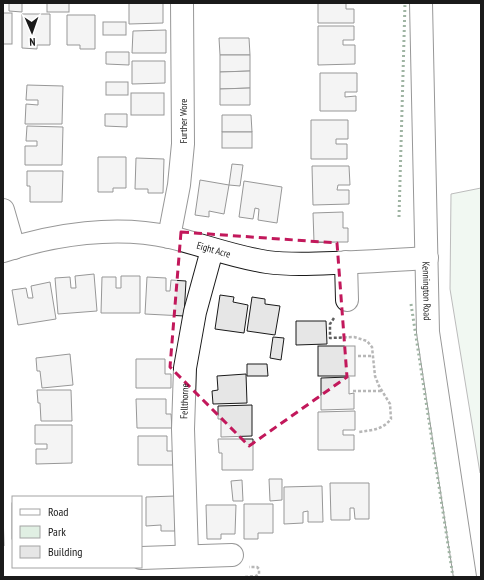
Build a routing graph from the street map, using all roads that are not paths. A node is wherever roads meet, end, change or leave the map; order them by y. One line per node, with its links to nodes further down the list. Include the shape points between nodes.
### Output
1 (182, 3): 4 (street, Further Wore, via 183,144 180,185)
2 (421, 3): 7 (street, Kennington Road)
3 (3, 210): 5 (street)
4 (169, 237): 5 (street, Eight Acre, via 106,232 67,235); 6 (street, Eight Acre)
5 (9, 250)
6 (212, 250): 8 (street, Eight Acre, via 266,262); 11 (street, Fellthorne, via 195,312 185,368 183,430)
7 (427, 258): 8 (street, Eight Acre); 13 (street, Kennington Road, via 428,332)
8 (346, 262): 9 (street)
9 (347, 300)
10 (232, 555): 11 (street)
11 (187, 556): 12 (street)
12 (142, 558)
13 (465, 577)

